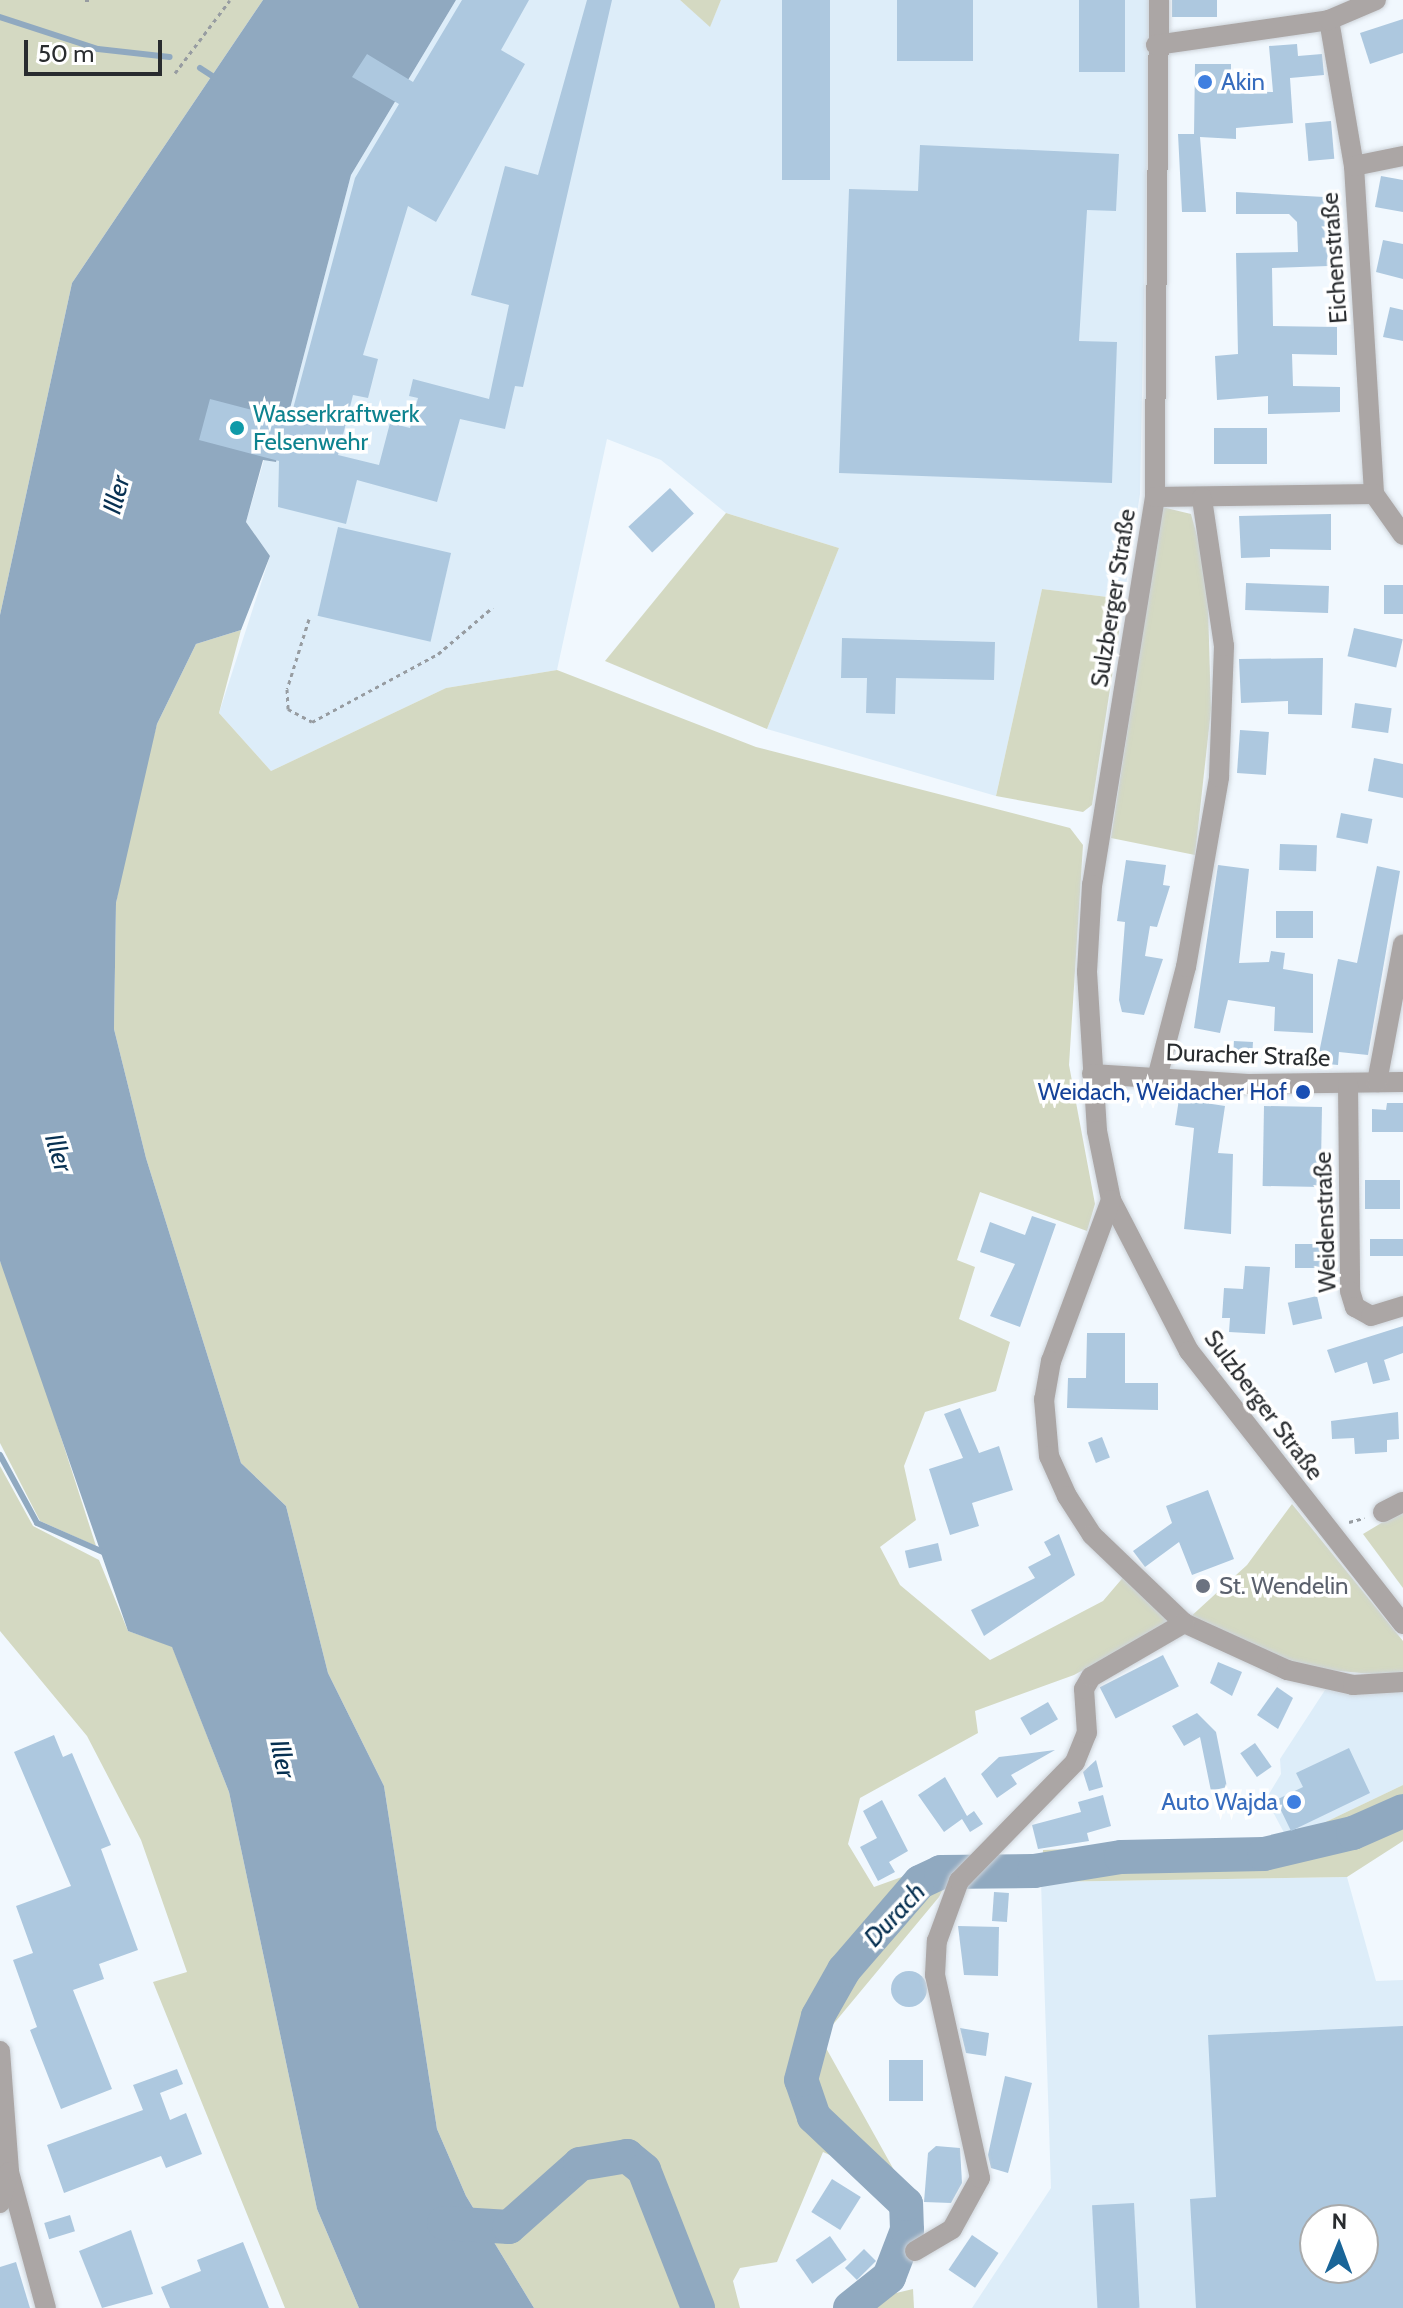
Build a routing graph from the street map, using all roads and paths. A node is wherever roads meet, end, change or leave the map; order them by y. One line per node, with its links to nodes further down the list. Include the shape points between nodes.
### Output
1 (85, 0): 2 (path)
2 (91, 0)
3 (230, 0): 8 (path)
4 (1159, 0): 7 (street, Sulzberger Straße)
5 (1376, 0): 6 (street)
6 (1329, 20): 7 (street); 10 (street, Eichenstraße)
7 (1156, 45): 12 (street, Sulzberger Straße)
8 (175, 73)
9 (1403, 156): 10 (street)
10 (1354, 166): 11 (street, Eichenstraße)
11 (1374, 494): 13 (street); 14 (street)
12 (1155, 497): 13 (street); 18 (street, Sulzberger Straße, via 1092,885)
13 (1202, 498): 19 (street, via 1224,646 1219,777 1186,967)
14 (1403, 535)
15 (493, 607): 16 (path, via 438,654 312,722 288,709 287,689)
16 (309, 619)
17 (1401, 957): 20 (street)
18 (1092, 1074): 19 (street, Duracher Straße); 23 (street, Sulzberger Straße)
19 (1157, 1078): 22 (street, Duracher Straße)
20 (1377, 1082): 21 (street, Duracher Straße); 22 (street, Duracher Straße)
21 (1403, 1082)
22 (1348, 1084): 24 (street, Weidenstraße, via 1350,1291 1355,1307 1371,1316)
23 (1111, 1200): 28 (street, Sulzberger Straße, via 1051,1361 1044,1399 1049,1456 1092,1535); 29 (street, Sulzberger Straße, via 1189,1351)
24 (1403, 1306)
25 (1403, 1502): 26 (street)
26 (1383, 1512): 27 (path, via 1343,1524)
27 (1351, 1535)
28 (1184, 1623): 30 (street, Sulzberger Straße, via 1287,1670 1353,1685); 34 (street, via 1091,1677 1084,1689 1087,1733 1075,1762 959,1881 937,1941 935,1975 980,2178 952,2229)
29 (1403, 1624)
30 (1403, 1682)
31 (0, 2051): 32 (street)
32 (9, 2172): 33 (street); 35 (street)
33 (0, 2203)
34 (915, 2251)
35 (46, 2308)

